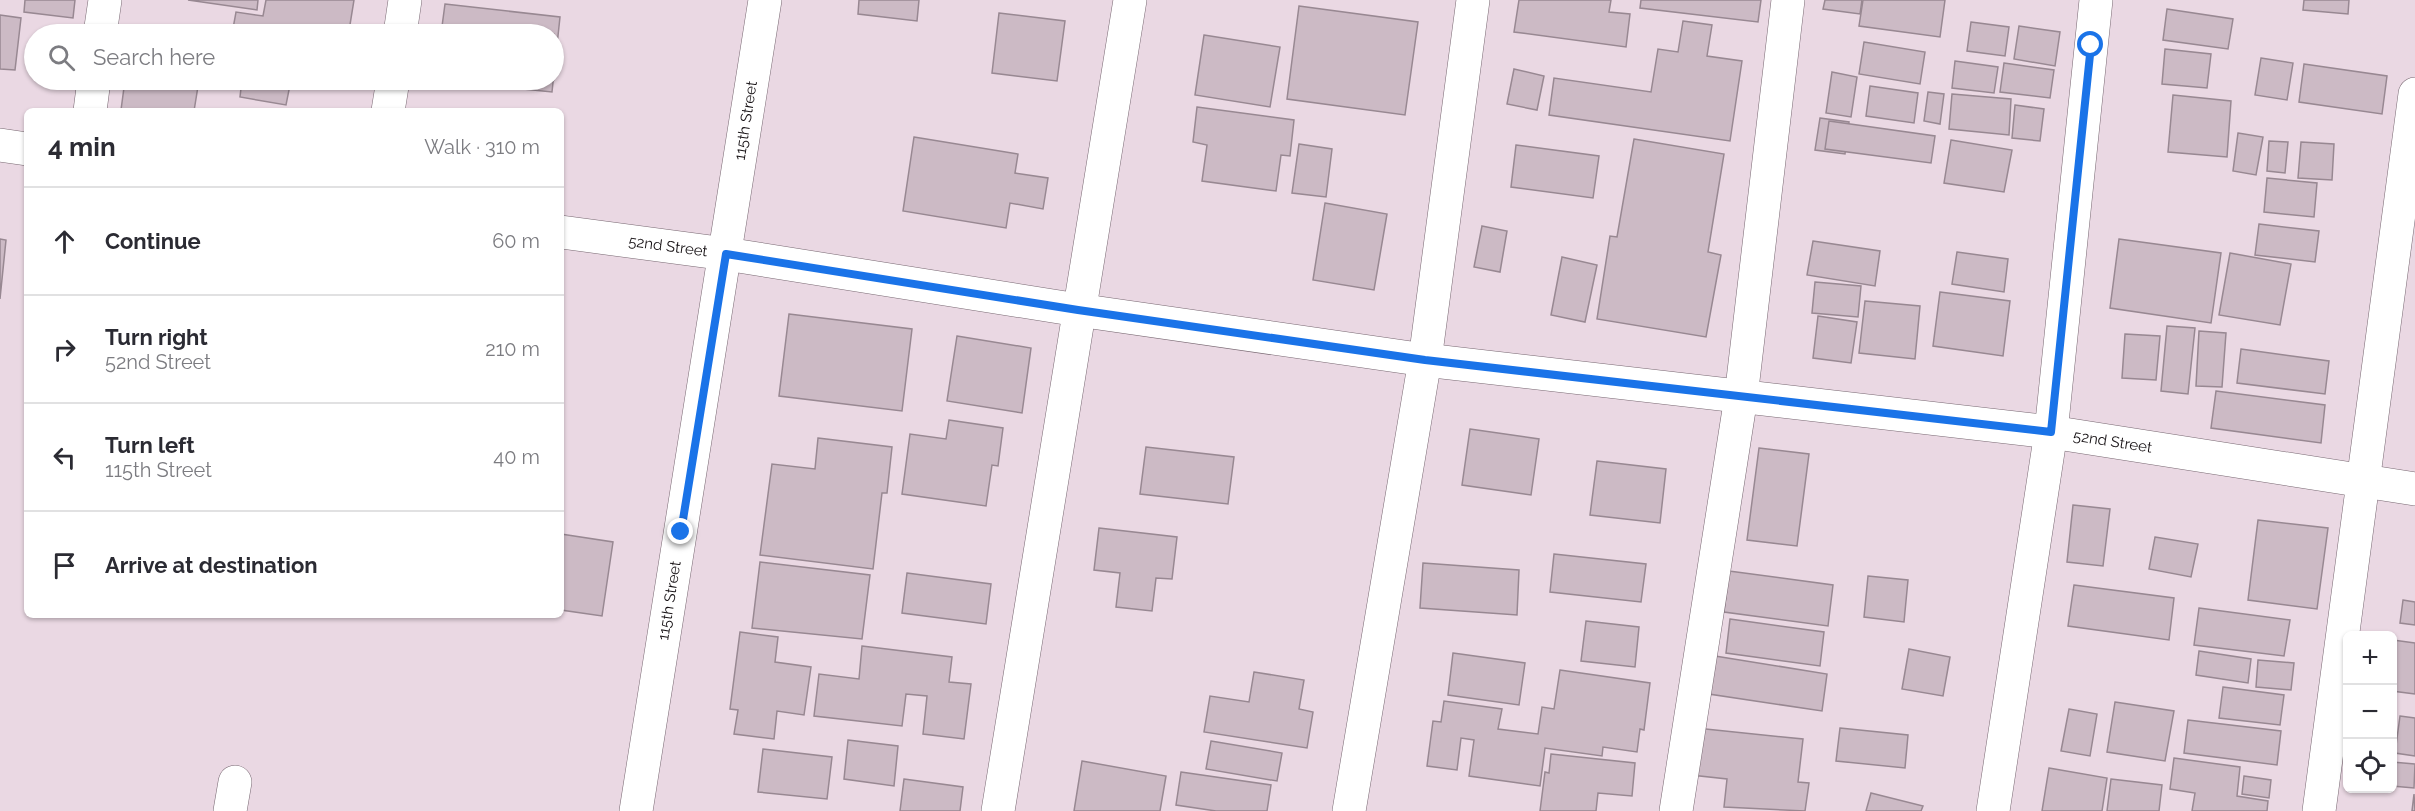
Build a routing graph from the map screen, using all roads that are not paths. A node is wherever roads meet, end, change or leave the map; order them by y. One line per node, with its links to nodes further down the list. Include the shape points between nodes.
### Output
1 (105, 0): 8 (street)
2 (405, 0): 9 (street)
3 (765, 0): 18 (street, 115th Street)
4 (1130, 0): 19 (street)
5 (1473, 0): 20 (street)
6 (1788, 0): 21 (street)
7 (2096, 0): 22 (street)
8 (101, 24)
9 (401, 24)
10 (93, 90): 13 (street)
11 (391, 90): 14 (street)
12 (2415, 94): 23 (street)
13 (90, 108)
14 (388, 108)
15 (0, 145): 16 (street)
16 (24, 148)
17 (564, 232): 18 (street, 52nd Street)
18 (726, 254): 19 (street, 52nd Street); 25 (street, 115th Street)
19 (1078, 310): 20 (street, 52nd Street); 26 (street)
20 (1425, 360): 21 (street, 52nd Street); 27 (street)
21 (1741, 397): 22 (street, 52nd Street); 28 (street)
22 (2051, 432): 23 (street, 52nd Street); 29 (street)
23 (2362, 481): 24 (street, 52nd Street); 30 (street)
24 (2415, 489)
25 (636, 811)
26 (998, 811)
27 (1349, 811)
28 (1676, 811)
29 (1993, 811)
30 (2319, 811)

